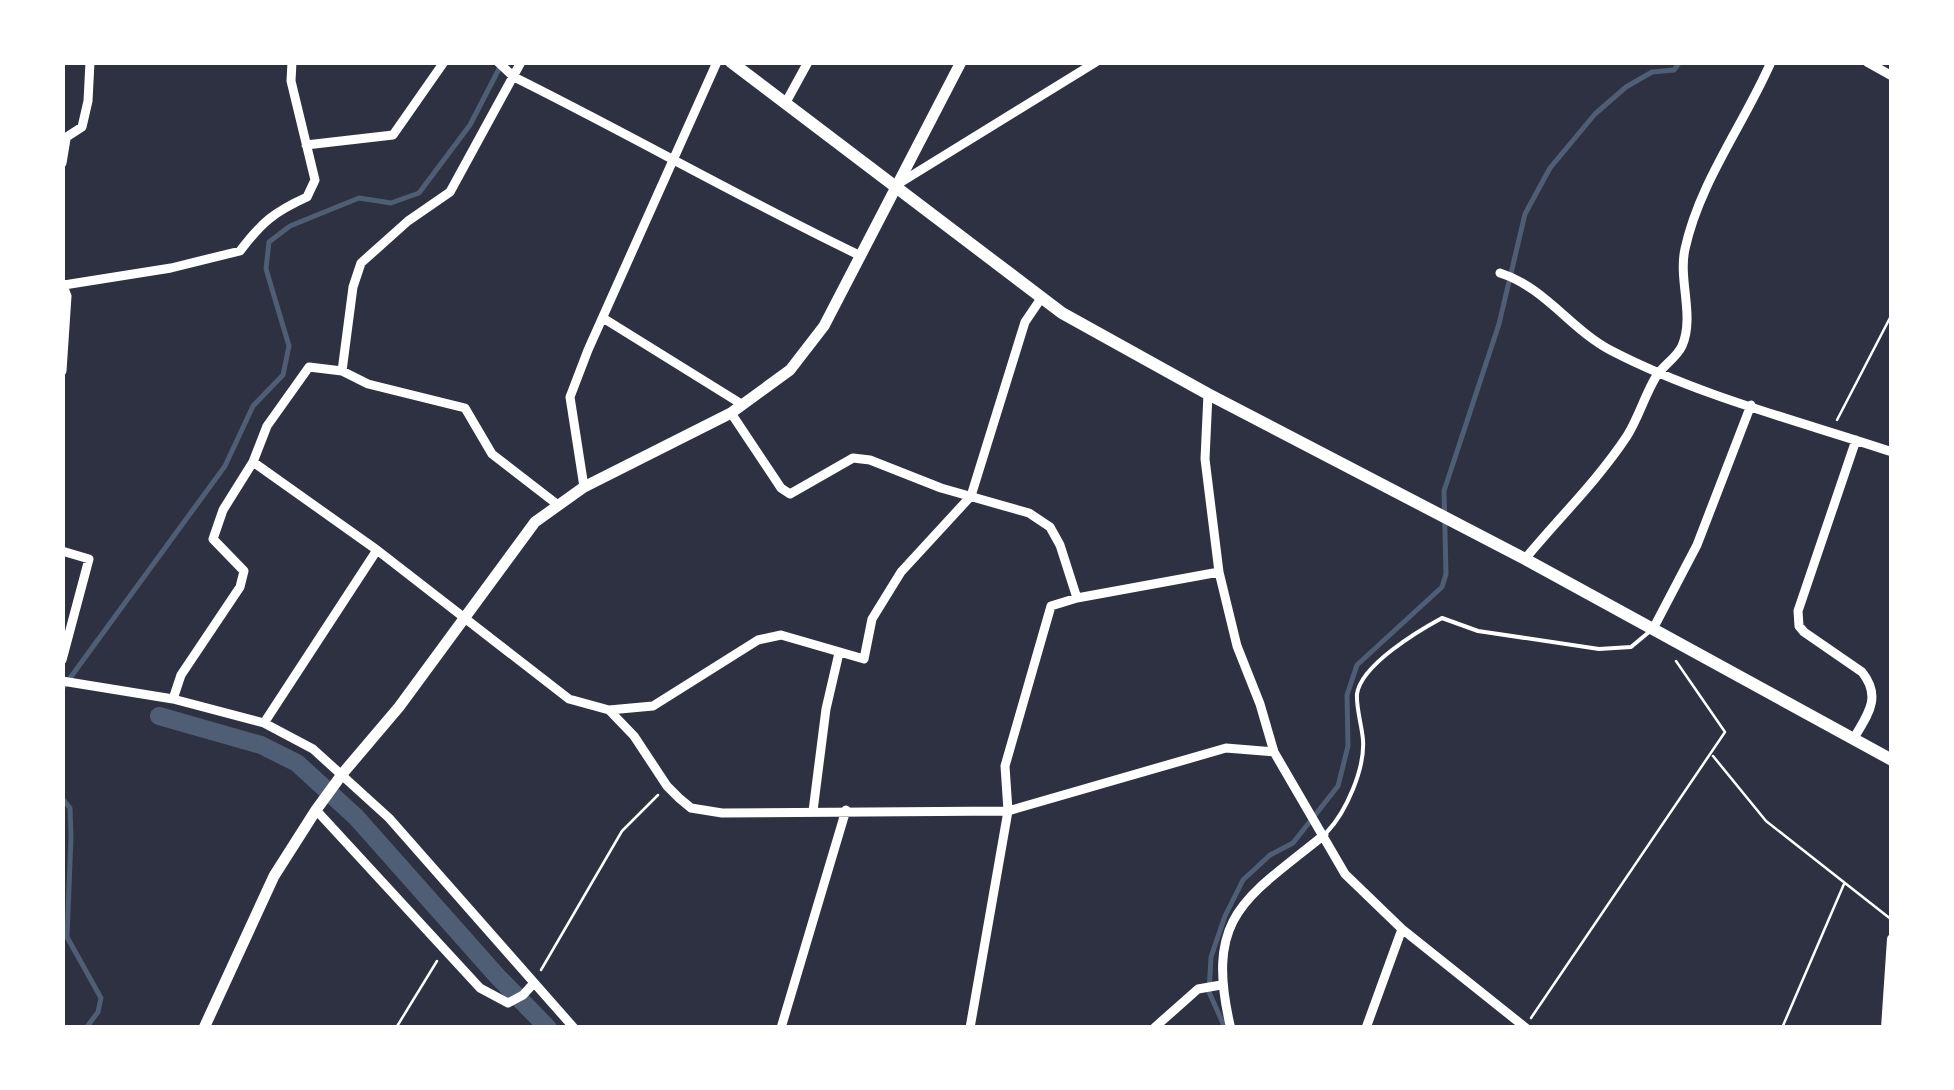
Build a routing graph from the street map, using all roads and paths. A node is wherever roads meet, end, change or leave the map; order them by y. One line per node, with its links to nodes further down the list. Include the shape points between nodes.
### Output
1 (90, 62): 16 (street, via 82,126)
2 (292, 62): 17 (street)
3 (444, 62): 17 (street, via 392,135)
4 (498, 62): 13 (street)
5 (521, 62): 13 (street)
6 (717, 62): 18 (street)
7 (731, 62): 15 (main road)
8 (808, 62): 15 (street)
9 (961, 62): 20 (main road)
10 (1096, 62): 20 (street)
11 (1771, 62): 29 (street, via 1690,230 1682,348)
12 (1867, 62): 14 (street)
13 (514, 76): 18 (street); 28 (street, via 450,192 360,263)
14 (1892, 76)
15 (786, 104): 20 (main road)
16 (64, 139): 19 (street)
17 (306, 145): 23 (street, via 314,180 307,197 275,212 240,252)
18 (674, 158): 21 (street); 26 (street)
19 (62, 163)
20 (896, 186): 21 (main road); 24 (main road)
21 (861, 256): 31 (main road, via 824,326 790,370)
22 (1500, 274): 29 (street, via 1522,280 1606,348)
23 (63, 284): 27 (street, via 68,296)
24 (1042, 297): 30 (main road); 39 (street, via 1025,322)
25 (1892, 314): 34 (path)
26 (603, 318): 31 (street); 38 (street, via 570,397)
27 (62, 371)
28 (342, 371): 37 (street, via 309,367 268,426); 40 (street, via 465,408 492,454)
29 (1658, 373): 32 (street); 43 (street, via 1625,439)
30 (1208, 394): 43 (main road); 44 (street, via 1205,459)
31 (743, 405): 33 (main road)
32 (1751, 405): 34 (street); 47 (street, via 1697,545)
33 (731, 414): 38 (main road); 39 (street, via 790,494 853,458)
34 (1831, 432): 35 (street)
35 (1856, 440): 36 (street); 55 (street, via 1798,611 1804,632 1868,680 1874,698)
36 (1892, 452)
37 (253, 462): 41 (street); 52 (street, via 222,510 213,538 244,571 240,587 181,675)
38 (584, 487): 40 (main road)
39 (971, 496): 45 (street, via 1029,513 1050,527); 48 (street, via 901,572 872,619 864,659)
40 (558, 505): 46 (main road, via 535,522)
41 (377, 550): 46 (street); 54 (street)
42 (62, 552): 49 (street, via 89,559)
43 (1525, 559): 47 (main road)
44 (1219, 572): 45 (street); 56 (street)
45 (1076, 598): 64 (street, via 1052,606 1006,766)
46 (463, 618): 53 (street, via 568,699); 59 (main road)
47 (1653, 628): 55 (main road); 65 (lane, via 1631,647 1599,648 1478,631 1442,618 1410,635 1366,675 1357,693 1364,745 1355,780 1338,821)
48 (839, 654): 53 (street, via 781,635 758,640 652,706); 63 (street)
49 (62, 660)
50 (1676, 661): 57 (path, via 1724,732)
51 (62, 681): 52 (street)
52 (173, 699): 54 (street)
53 (610, 710): 60 (street)
54 (264, 724): 59 (street, via 313,748)
55 (1854, 738): 58 (main road)
56 (1274, 752): 64 (street, via 1226,748); 65 (street)
57 (1712, 754): 66 (path, via 1766,821); 74 (path)
58 (1892, 760)
59 (343, 773): 61 (main road); 71 (street)
60 (667, 786): 63 (street, via 690,808); 71 (path, via 622,831)
61 (316, 810): 70 (street); 75 (main road, via 274,876)
62 (846, 810): 63 (street); 64 (street); 78 (street)
63 (813, 811)
64 (1008, 811): 79 (street)
65 (1321, 832): 68 (street, via 1346,874); 72 (street, via 1247,897 1229,924)
66 (1844, 883): 67 (path); 82 (path)
67 (1892, 920)
68 (1402, 928): 74 (street); 81 (street)
69 (1892, 940): 83 (street)
70 (444, 949): 71 (street, via 480,988 508,1003); 76 (path)
71 (533, 984): 77 (street)
72 (1221, 985): 73 (street); 80 (street, via 1198,989)
73 (1230, 1025)
74 (1526, 1027)
75 (204, 1028)
76 (396, 1028)
77 (574, 1028)
78 (781, 1028)
79 (970, 1028)
80 (1154, 1028)
81 (1366, 1028)
82 (1782, 1028)
83 (1886, 1028)

